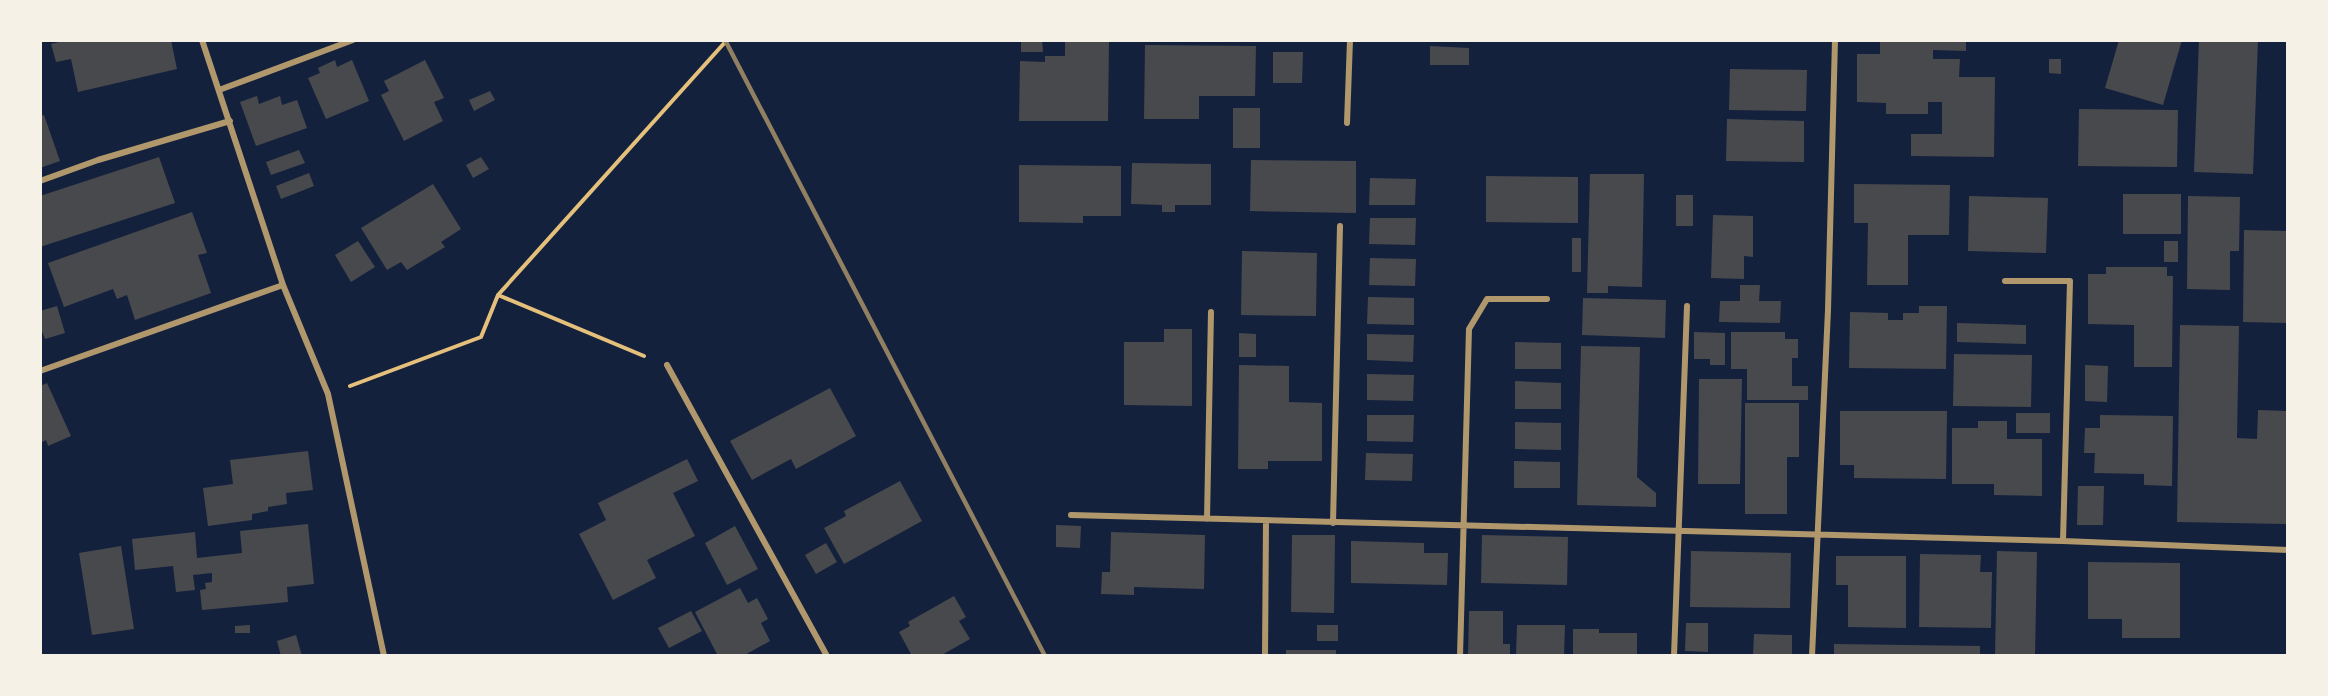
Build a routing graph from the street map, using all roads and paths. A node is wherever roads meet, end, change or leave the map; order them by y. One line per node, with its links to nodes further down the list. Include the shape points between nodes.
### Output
1 (202, 40): 6 (street)
2 (353, 40): 6 (street)
3 (727, 40): 13 (path)
4 (1350, 40): 8 (street)
5 (1835, 40): 26 (street)
6 (219, 90): 7 (street)
7 (230, 121): 9 (street); 12 (street)
8 (1347, 123)
9 (40, 181)
10 (1340, 226): 23 (street)
11 (2005, 280): 27 (street, via 2070,280)
12 (283, 285): 18 (street); 19 (street)
13 (498, 296): 17 (path); 19 (path, via 482,337)
14 (1548, 299): 24 (street, via 1487,299 1469,329)
15 (1686, 306): 25 (street)
16 (1211, 312): 21 (street)
17 (667, 365): 30 (street)
18 (40, 370)
19 (328, 394): 29 (street)
20 (1071, 515): 21 (street)
21 (1207, 519): 22 (street)
22 (1266, 521): 23 (street); 31 (street)
23 (1333, 523): 24 (street)
24 (1465, 525): 25 (street); 32 (street)
25 (1678, 530): 26 (street); 33 (street)
26 (1819, 536): 27 (street); 34 (street)
27 (2063, 541): 28 (street)
28 (2288, 550)
29 (384, 656)
30 (827, 656)
31 (1265, 656)
32 (1460, 656)
33 (1674, 656)
34 (1812, 656)

